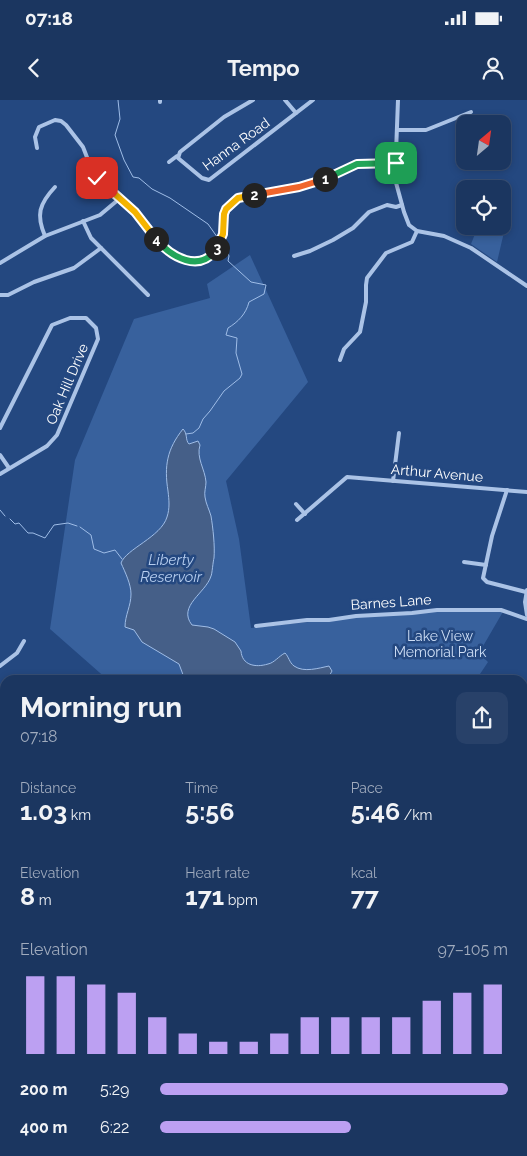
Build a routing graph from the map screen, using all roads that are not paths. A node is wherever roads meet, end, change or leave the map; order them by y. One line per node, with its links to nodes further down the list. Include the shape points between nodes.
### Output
1 (253, 100): 9 (street, via 224,117)
2 (285, 100): 6 (street)
3 (314, 100): 6 (street, Hanna Road)
4 (398, 100): 7 (street)
5 (470, 112): 7 (street, via 426,130)
6 (296, 113): 9 (street, Hanna Road, via 209,180 202,178)
7 (397, 130): 11 (street)
8 (37, 148): 13 (street, via 35,137 39,127 55,120 61,121 83,147 97,178)
9 (177, 156): 10 (street)
10 (169, 162)
11 (396, 163): 13 (street, via 357,164 314,183 238,198 225,211 218,246 213,254 200,260 178,259 166,251 141,218); 14 (street, via 396,183)
12 (55, 187): 17 (street, via 40,209 40,223)
13 (119, 199): 15 (street, via 100,215)
14 (402, 205): 16 (street, via 408,222); 19 (street, via 388,205 369,212 358,224 333,240)
15 (83, 221): 17 (street); 18 (street, via 89,235)
16 (417, 231): 21 (street, via 444,236 466,245); 24 (street, via 412,242 386,253 367,278 361,329 344,349)
17 (45, 236): 20 (street)
18 (101, 248): 22 (street, via 74,268 8,295); 23 (street)
19 (294, 256)
20 (0, 263)
21 (527, 286)
22 (0, 295)
23 (148, 295)
24 (340, 360)
25 (0, 428): 28 (street, Oak Hill Drive, via 52,326 70,318 90,320 98,339 57,435 47,446)
26 (399, 433): 30 (street)
27 (0, 455): 28 (street)
28 (9, 468): 29 (street, Oak Hill Drive)
29 (0, 474)
30 (393, 481): 31 (street, Arthur Avenue); 34 (street, Arthur Avenue, via 347,477)
31 (507, 490): 32 (street, Arthur Avenue); 37 (street)
32 (527, 492)
33 (296, 504): 34 (street)
34 (305, 514): 35 (street)
35 (298, 520)
36 (464, 562): 37 (street)
37 (486, 564): 38 (street, via 484,581)
38 (527, 591): 39 (street)
39 (527, 617): 40 (street, Barnes Lane, via 501,610 437,610)
40 (256, 626)
41 (24, 641): 42 (street, via 17,653)
42 (0, 666)

